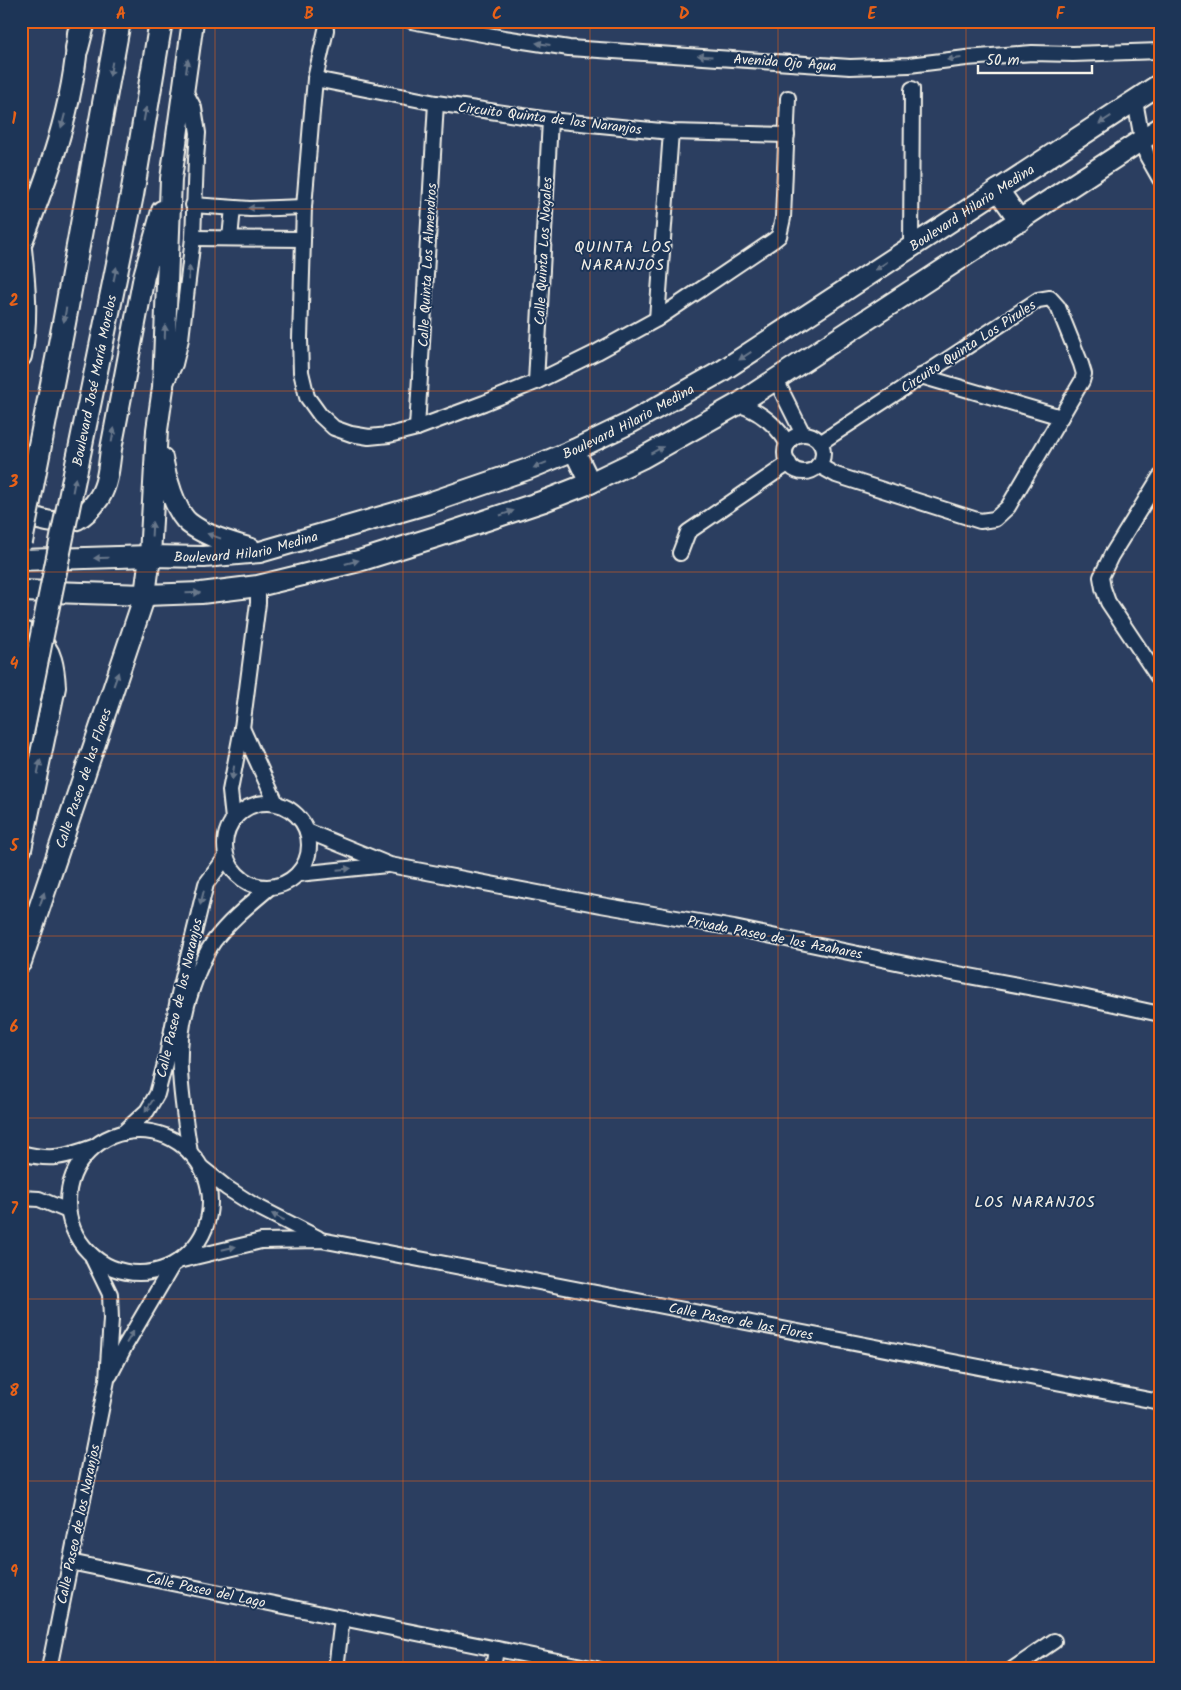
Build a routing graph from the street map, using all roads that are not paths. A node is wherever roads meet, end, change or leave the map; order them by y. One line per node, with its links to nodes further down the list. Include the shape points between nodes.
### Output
1 (79, 21): 8 (street)
2 (84, 21): 8 (main road)
3 (119, 21): 54 (main road, one-way to 54, bridge)
4 (160, 21): 65 (main road, Boulevard José María Morelos, one-way to 4, bridge, via 132,195)
5 (193, 21): 12 (street, one-way to 5)
6 (412, 21): 9 (street, Avenida Ojo Agua, one-way to 6, via 1032,53 909,65 850,67 569,48)
7 (326, 30): 10 (street)
8 (77, 48): 32 (street, one-way to 32, via 71,91 54,155)
9 (1160, 51)
10 (315, 79): 16 (street, Circuito Quinta de los Naranjos); 26 (street)
11 (1160, 84): 15 (street, Boulevard Hilario Medina)
12 (184, 88): 22 (street); 25 (street, via 194,108 198,133)
13 (912, 90): 33 (street)
14 (788, 98): 20 (street)
15 (1135, 101): 21 (street); 24 (street, Boulevard Hilario Medina, one-way to 24)
16 (436, 103): 17 (street, Circuito Quinta de los Naranjos); 43 (street, Calle Quinta Los Almendros)
17 (550, 120): 19 (street, Circuito Quinta de los Naranjos); 39 (street, Calle Quinta Los Nogales)
18 (1160, 128): 21 (street)
19 (672, 132): 20 (street, Circuito Quinta de los Naranjos); 35 (street)
20 (786, 135): 35 (street, via 783,218 779,236)
21 (1142, 139): 23 (street); 28 (street)
22 (171, 179): 40 (street, one-way to 22); 53 (street, one-way to 22, via 44,521 77,518 100,496 107,474 144,276)
23 (1160, 179)
24 (998, 190): 28 (street); 33 (street, Boulevard Hilario Medina)
25 (193, 205): 27 (street); 29 (street)
26 (304, 207): 27 (street, one-way to 27); 31 (street)
27 (233, 208): 30 (street)
28 (1020, 221): 38 (street)
29 (193, 238): 30 (street); 40 (street, one-way to 29, via 175,364 181,339)
30 (230, 238): 31 (street)
31 (303, 239): 43 (street, via 300,339 301,372 307,397 334,428 352,434 368,437)
32 (21, 244)
33 (911, 246): 48 (street, Boulevard Hilario Medina, one-way to 48, via 722,371 630,423)
34 (21, 249): 36 (street, via 26,295)
35 (656, 319): 39 (street)
36 (21, 356)
37 (921, 376): 42 (street); 42 (street, Circuito Quinta Los Pirules, via 1038,300 1050,298 1058,307 1084,374); 46 (street, Circuito Quinta Los Pirules)
38 (776, 380): 41 (street); 45 (street)
39 (536, 382): 43 (street)
40 (163, 388): 44 (street)
41 (738, 404): 47 (street, via 762,415); 52 (street, one-way to 41)
42 (1061, 417): 50 (street, Circuito Quinta Los Pirules, via 1008,507 995,519 980,521 836,475)
43 (417, 428)
44 (158, 430): 55 (street, one-way to 44, via 204,533 187,522 173,497 165,472); 57 (street, Calle Paseo de las Flores, one-way to 44)
45 (803, 434): 46 (street); 47 (street)
46 (820, 443): 50 (street, via 822,458)
47 (788, 444): 49 (street, via 786,457)
48 (574, 450): 52 (street); 55 (street, Boulevard Hilario Medina, one-way to 55, via 426,504)
49 (789, 463): 50 (street, via 800,471); 56 (street, via 688,532)
50 (818, 465)
51 (1160, 477): 63 (street, via 1101,577 1108,602)
52 (590, 483): 59 (street, one-way to 52, via 359,561)
53 (21, 510)
54 (21, 542)
55 (260, 552): 57 (street, Boulevard Hilario Medina, via 204,557)
56 (680, 553)
57 (150, 556): 58 (street, Boulevard Hilario Medina, one-way to 58); 61 (street, Calle Paseo de las Flores)
58 (21, 560)
59 (258, 586): 61 (street, one-way to 59); 64 (street)
60 (21, 591): 61 (street)
61 (145, 595): 74 (street, Calle Paseo de las Flores, one-way to 61)
62 (21, 631): 69 (street, one-way to 62, via 55,687 54,667 46,648 36,638)
63 (1159, 676)
64 (242, 728): 66 (street); 67 (street, one-way to 67, via 230,791)
65 (21, 738)
66 (276, 803): 67 (street, via 260,803 245,808); 68 (street, via 300,818)
67 (233, 819): 70 (street, via 224,843)
68 (307, 831): 71 (street, Privada Paseo de los Azahares); 72 (street, via 308,854)
69 (21, 849)
70 (226, 857): 73 (street, via 235,873 250,884); 76 (street, Calle Paseo de los Naranjos, one-way to 76, via 206,884 157,1094 148,1111)
71 (390, 865): 72 (street, Privada Paseo de los Azahares, one-way to 71); 75 (street, Privada Paseo de los Azahares, via 734,928)
72 (298, 874): 73 (street, via 280,886)
73 (269, 888): 78 (street, Calle Paseo de los Naranjos, via 214,941 201,963 187,1004 179,1057)
74 (21, 962)
75 (1160, 1014)
76 (123, 1133): 77 (street); 78 (street, via 144,1131 165,1136)
77 (94, 1147): 79 (street, via 61,1158); 82 (street, via 78,1165 69,1187)
78 (190, 1153): 80 (street)
79 (21, 1154)
80 (200, 1165): 83 (street, Calle Paseo de las Flores, one-way to 80, via 252,1204); 85 (street, via 210,1199 209,1216 204,1233 194,1248)
81 (21, 1198): 82 (street, via 39,1199)
82 (68, 1211): 84 (street, via 76,1235)
83 (321, 1240): 85 (street, Calle Paseo de las Flores, one-way to 83, via 261,1241); 87 (street, Calle Paseo de las Flores)
84 (92, 1256): 85 (street, via 106,1266 139,1274 156,1272); 86 (street, Calle Paseo de los Naranjos, via 110,1294)
85 (177, 1263): 86 (street, Calle Paseo de los Naranjos, one-way to 85)
86 (107, 1380): 88 (street, Calle Paseo de los Naranjos)
87 (1160, 1402)
88 (70, 1562): 89 (street, Calle Paseo del Lago); 92 (street, Calle Paseo de los Naranjos)
89 (342, 1618): 91 (street, Calle Paseo del Lago); 93 (street)
90 (1054, 1641): 96 (street)
91 (496, 1649): 94 (street); 95 (street, Calle Paseo del Lago)
92 (48, 1669)
93 (336, 1669)
94 (493, 1669)
95 (597, 1669)
96 (1013, 1669)

